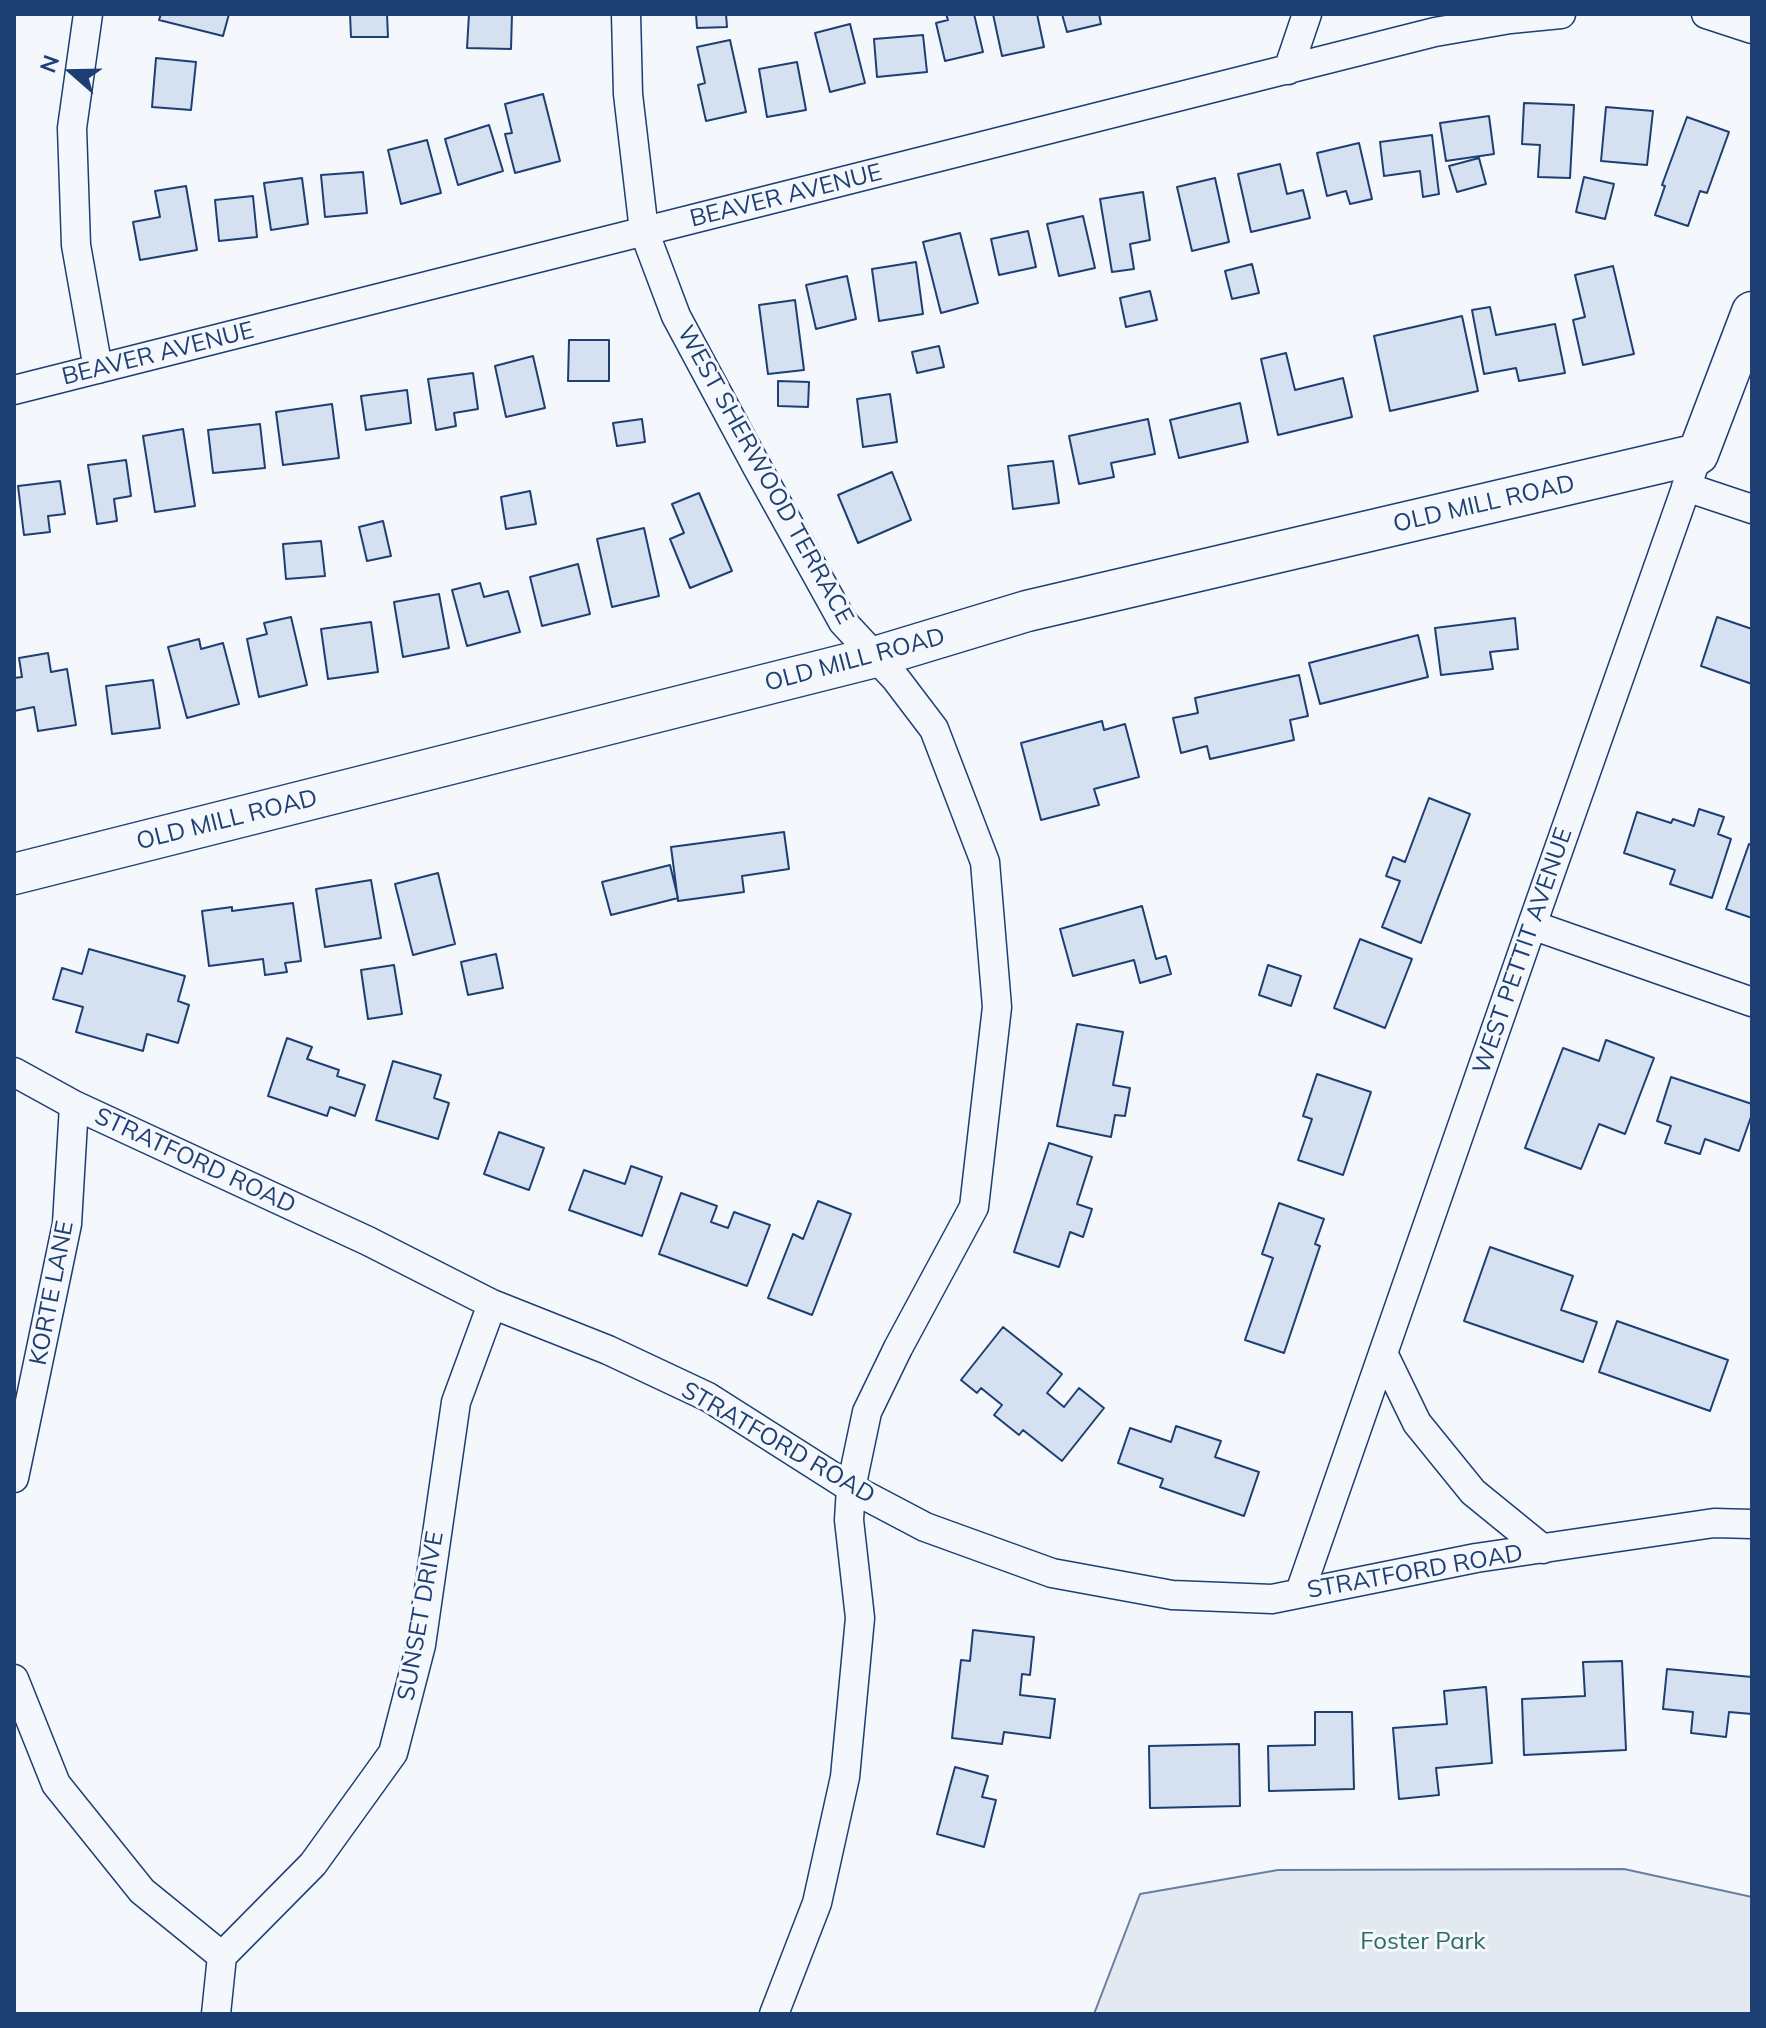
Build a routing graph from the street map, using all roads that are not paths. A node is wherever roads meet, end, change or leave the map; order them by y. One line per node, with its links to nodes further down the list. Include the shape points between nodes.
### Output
1 (88, 14): 10 (street, via 72,128 76,245)
2 (626, 14): 8 (street, WEST SHERWOOD TERRACE, via 628,94)
3 (1307, 14): 7 (street)
4 (1561, 14): 7 (street, BEAVER AVENUE, via 1435,32)
5 (1706, 14): 6 (street)
6 (1752, 29)
7 (1288, 70): 8 (street, BEAVER AVENUE)
8 (644, 231): 10 (street, BEAVER AVENUE); 14 (street, WEST SHERWOOD TERRACE, via 676,316 757,467 843,622)
9 (1752, 312): 12 (main road, WEST PETTIT AVENUE)
10 (98, 369): 11 (street, BEAVER AVENUE)
11 (14, 390)
12 (1692, 471): 13 (street); 14 (main road, OLD MILL ROAD, via 1027,611); 16 (street, WEST PETTIT AVENUE)
13 (1752, 509)
14 (875, 657): 15 (main road, OLD MILL ROAD); 23 (street, WEST SHERWOOD TERRACE, via 934,729 985,862 997,1007 974,1207 867,1412)
15 (14, 874)
16 (1532, 925): 17 (street); 21 (street, WEST PETTIT AVENUE)
17 (1752, 1002)
18 (14, 1072): 19 (street, STRATFORD ROAD)
19 (74, 1105): 20 (street, STRATFORD ROAD); 22 (street, KORTE LANE, via 67,1224)
20 (492, 1304): 23 (street, STRATFORD ROAD, via 708,1397); 28 (street, SUNSET DRIVE, via 456,1402 421,1645 393,1753 313,1864)
21 (1383, 1353): 25 (street, STRATFORD ROAD, via 1417,1423 1473,1492); 26 (street, WEST PETTIT AVENUE)
22 (14, 1478)
23 (851, 1488): 26 (street, STRATFORD ROAD, via 925,1527 1052,1573 1172,1595 1272,1599); 30 (street, WEST SHERWOOD TERRACE, via 849,1520 860,1618 845,1777 817,1903)
24 (1752, 1524): 25 (street, STRATFORD ROAD, via 1714,1523)
25 (1543, 1549): 26 (street, STRATFORD ROAD)
26 (1300, 1592)
27 (14, 1679): 28 (street, via 56,1784 142,1891)
28 (222, 1956): 29 (street)
29 (216, 2014)
30 (774, 2014)

